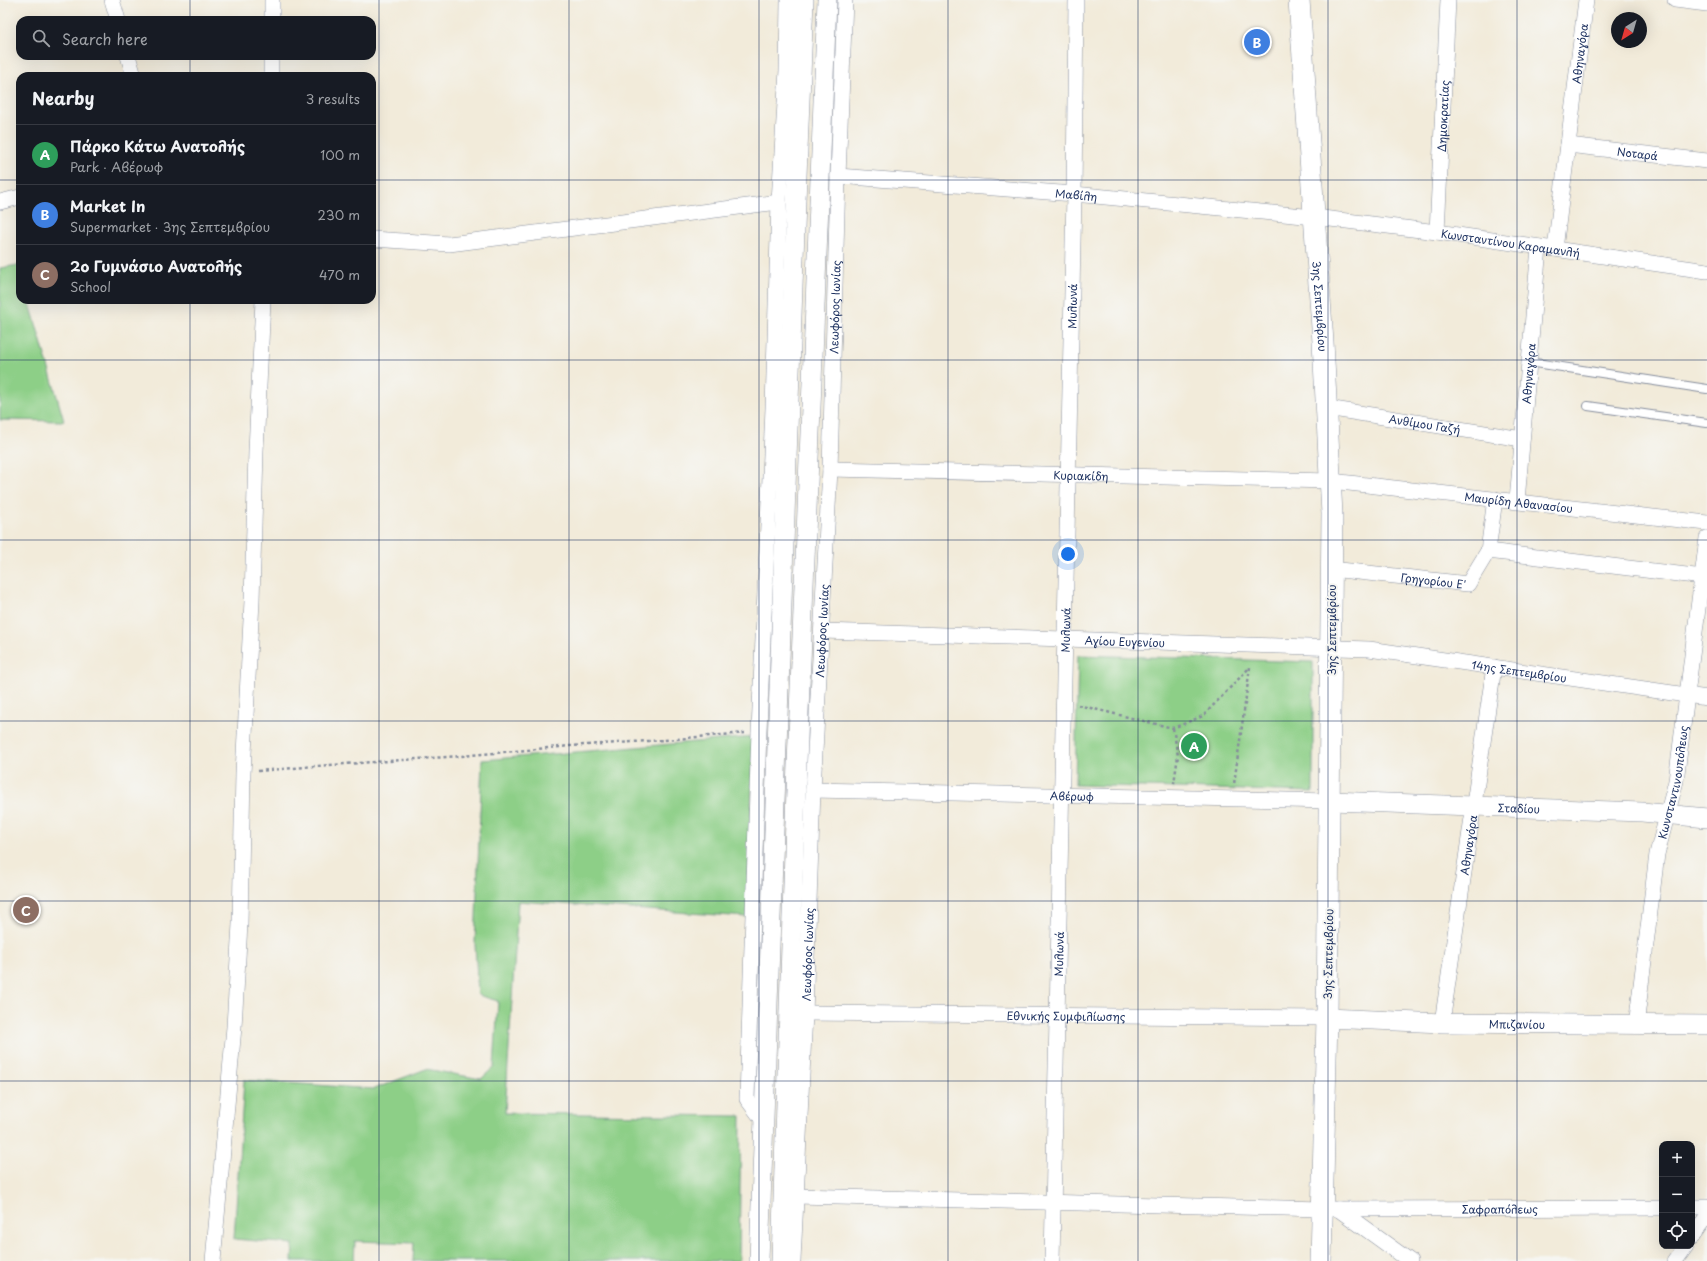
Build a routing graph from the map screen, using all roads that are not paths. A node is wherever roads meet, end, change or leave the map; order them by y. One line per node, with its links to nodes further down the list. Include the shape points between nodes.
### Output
1 (112, 0): 13 (street)
2 (272, 0): 14 (street)
3 (788, 0): 25 (street, via 787,70)
4 (804, 0): 67 (street)
5 (827, 0): 79 (street, Λεωφόρος Ιωνίας)
6 (845, 0): 21 (street, Λεωφόρος Ιωνίας)
7 (1076, 0): 22 (street, Μυλωνά)
8 (1299, 0): 26 (main road, 3ης Σεπτεμβρίου)
9 (1448, 0): 27 (street, Δημοκρατίας)
10 (1586, 0): 19 (street, Αθηναγόρα)
11 (1675, 0): 12 (street)
12 (1707, 4)
13 (117, 16)
14 (272, 16)
15 (129, 60): 17 (street)
16 (271, 60): 18 (street)
17 (133, 72)
18 (271, 72)
19 (1568, 145): 20 (street, Νοταρά); 30 (street, Αθηναγόρα)
20 (1707, 162)
21 (838, 176): 22 (street, Μαβίλη); 39 (street, Λεωφόρος Ιωνίας)
22 (1074, 194): 26 (street, Μαβίλη); 40 (street, Μυλωνά)
23 (16, 198): 24 (street)
24 (0, 202)
25 (779, 202): 28 (street, via 449,244); 67 (street, via 747,1100)
26 (1314, 217): 27 (street, Κωνσταντίνου Καραμανλή); 36 (main road, 3ης Σεπτεμβρίου)
27 (1438, 232): 29 (street, Κωνσταντίνου Καραμανλή)
28 (376, 239)
29 (1539, 247): 30 (street, Κωνσταντίνου Καραμανλή); 33 (street, Αθηναγόρα)
30 (1555, 249): 31 (street, Κωνσταντίνου Καραμανλή)
31 (1707, 271)
32 (263, 304): 77 (street, via 243,773 240,924)
33 (1529, 362): 34 (lane); 38 (street, Αθηναγόρα)
34 (1707, 389)
35 (1588, 406): 37 (lane)
36 (1326, 408): 38 (street, Ανθίμου Γαζή); 41 (main road, 3ης Σεπτεμβρίου)
37 (1707, 423)
38 (1522, 439): 43 (street, Αθηναγόρα)
39 (830, 469): 40 (street, Κυριακίδη); 49 (street, Λεωφόρος Ιωνίας)
40 (1068, 474): 41 (street, Κυριακίδη); 50 (street, Μυλωνά)
41 (1331, 481): 42 (street, Μαυρίδη Αθανασίου); 47 (main road, 3ης Σεπτεμβρίου)
42 (1495, 499): 43 (street, Μαυρίδη Αθανασίου); 46 (street, Γρηγορίου Ε')
43 (1517, 501): 44 (street, Μαυρίδη Αθανασίου)
44 (1707, 523)
45 (1707, 538): 48 (street, Κωνσταντινουπόλεως)
46 (1488, 551): 47 (street, Γρηγορίου Ε', via 1468,584); 48 (street)
47 (1331, 569): 51 (main road, 3ης Σεπτεμβρίου)
48 (1703, 577): 53 (street, Κωνσταντινουπόλεως)
49 (823, 631): 50 (street, Αγίου Ευγενίου); 55 (street, Λεωφόρος Ιωνίας)
50 (1066, 639): 51 (street, Αγίου Ευγενίου); 56 (street, Μυλωνά)
51 (1331, 648): 52 (street, 14ης Σεπτεμβρίου, via 1369,649); 57 (main road, 3ης Σεπτεμβρίου)
52 (1494, 667): 53 (street, 14ης Σεπτεμβρίου); 58 (street, Αθηναγόρα)
53 (1687, 695): 54 (street, 14ης Σεπτεμβρίου); 59 (street, Κωνσταντινουπόλεως, via 1676,780)
54 (1707, 698)
55 (813, 790): 56 (street, Αβέρωφ); 61 (street, Λεωφόρος Ιωνίας)
56 (1062, 795): 57 (street, Αβέρωφ); 62 (street, Μυλωνά)
57 (1330, 802): 58 (street, Σταδίου); 63 (main road, 3ης Σεπτεμβρίου)
58 (1474, 806): 59 (street, Σταδίου); 64 (street, Αθηναγόρα)
59 (1668, 813): 60 (street, Σταδίου); 66 (street, Κωνσταντινουπόλεως, via 1657,854)
60 (1707, 818)
61 (805, 1014): 62 (street, Εθνικής Συμφιλίωσης); 68 (street, Λεωφόρος Ιωνίας)
62 (1057, 1016): 63 (street, Εθνικής Συμφιλίωσης); 69 (street, Μυλωνά)
63 (1327, 1018): 64 (street, Μπιζανίου); 73 (main road, 3ης Σεπτεμβρίου)
64 (1442, 1023): 66 (street, Μπιζανίου)
65 (1707, 1025): 66 (street, Μπιζανίου)
66 (1636, 1026)
67 (765, 1123): 78 (street)
68 (796, 1196): 69 (street, Σαφραπόλεως); 80 (street, Λεωφόρος Ιωνίας)
69 (1053, 1203): 73 (street, Σαφραπόλεως); 81 (street, Μυλωνά)
70 (1695, 1207): 71 (street)
71 (1707, 1207)
72 (1659, 1208): 73 (street, Σαφραπόλεως)
73 (1330, 1209): 82 (main road, 3ης Σεπτεμβρίου); 83 (street)
74 (1707, 1216): 75 (street)
75 (1695, 1233)
76 (1684, 1249): 84 (street)
77 (214, 1261)
78 (759, 1261)
79 (780, 1261)
80 (793, 1261)
81 (1052, 1261)
82 (1321, 1261)
83 (1410, 1261)
84 (1675, 1261)

